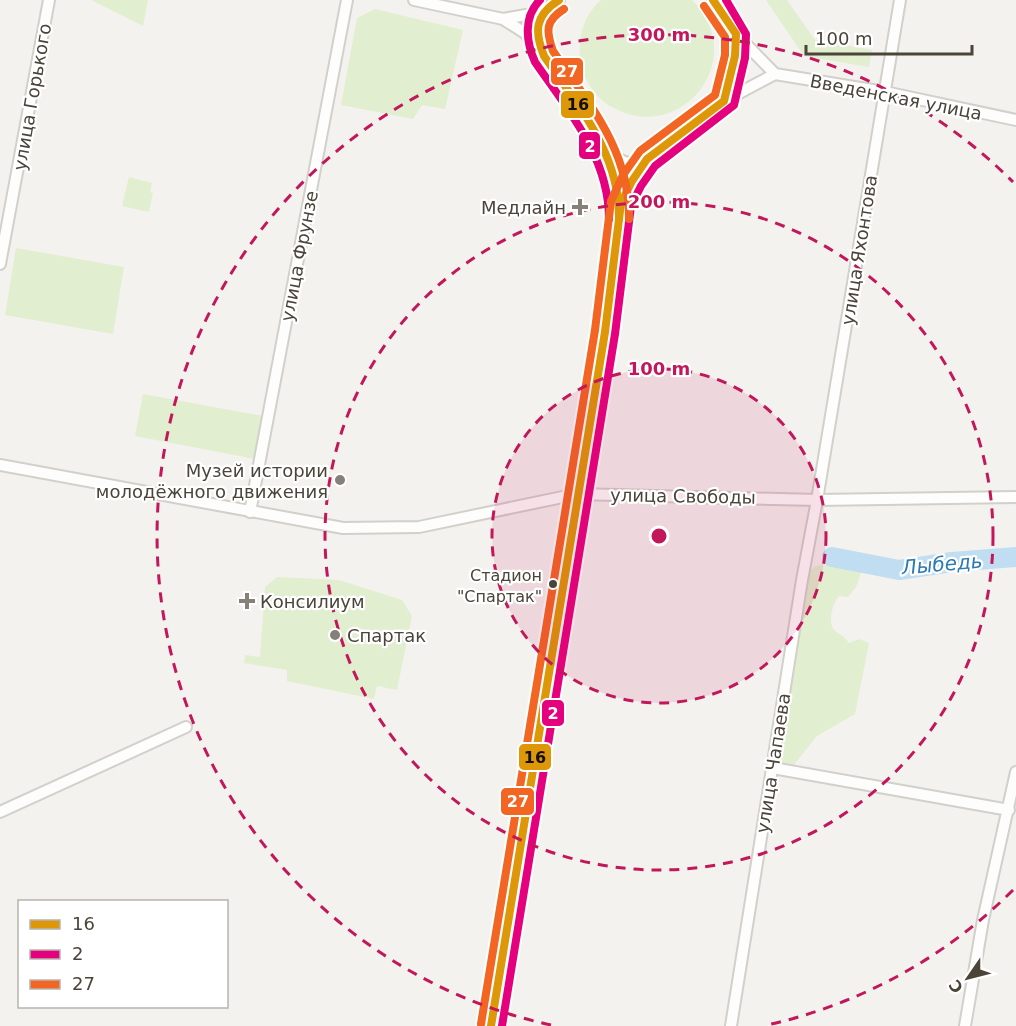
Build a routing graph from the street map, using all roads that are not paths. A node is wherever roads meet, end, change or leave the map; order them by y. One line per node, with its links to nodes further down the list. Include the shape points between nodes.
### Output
1 (49, 0): 18 (street, улица Горького)
2 (347, 0): 23 (street, улица Фрунзе)
3 (414, 0): 8 (street)
4 (559, 0): 7 (street)
5 (713, 0): 9 (street)
6 (900, 0): 12 (street, улица Яхонтова)
7 (543, 12): 8 (street); 10 (street, via 539,45)
8 (503, 19): 10 (street, via 525,33)
9 (736, 34): 11 (street); 13 (street)
10 (544, 56): 15 (street)
11 (775, 74): 12 (street, Введенская улица); 13 (street)
12 (885, 92): 14 (street, Введенская улица); 22 (street, улица Яхонтова)
13 (724, 101): 16 (street)
14 (1016, 120)
15 (607, 152): 16 (street, via 626,163); 17 (street)
16 (648, 159): 17 (street)
17 (621, 203): 20 (street, via 605,332)
18 (0, 264)
19 (0, 465): 23 (street, улица Свободы)
20 (577, 494): 22 (street, улица Свободы); 23 (street, улица Свободы, via 419,527 343,528); 29 (street)
21 (1016, 497): 22 (street, улица Свободы)
22 (818, 500): 25 (street, улица Чапаева)
23 (250, 512)
24 (186, 728): 28 (street)
25 (773, 768): 27 (street); 30 (street, улица Чапаева)
26 (1016, 772): 27 (street)
27 (1009, 810): 31 (street)
28 (0, 812)
29 (491, 1026)
30 (731, 1026)
31 (965, 1026)

